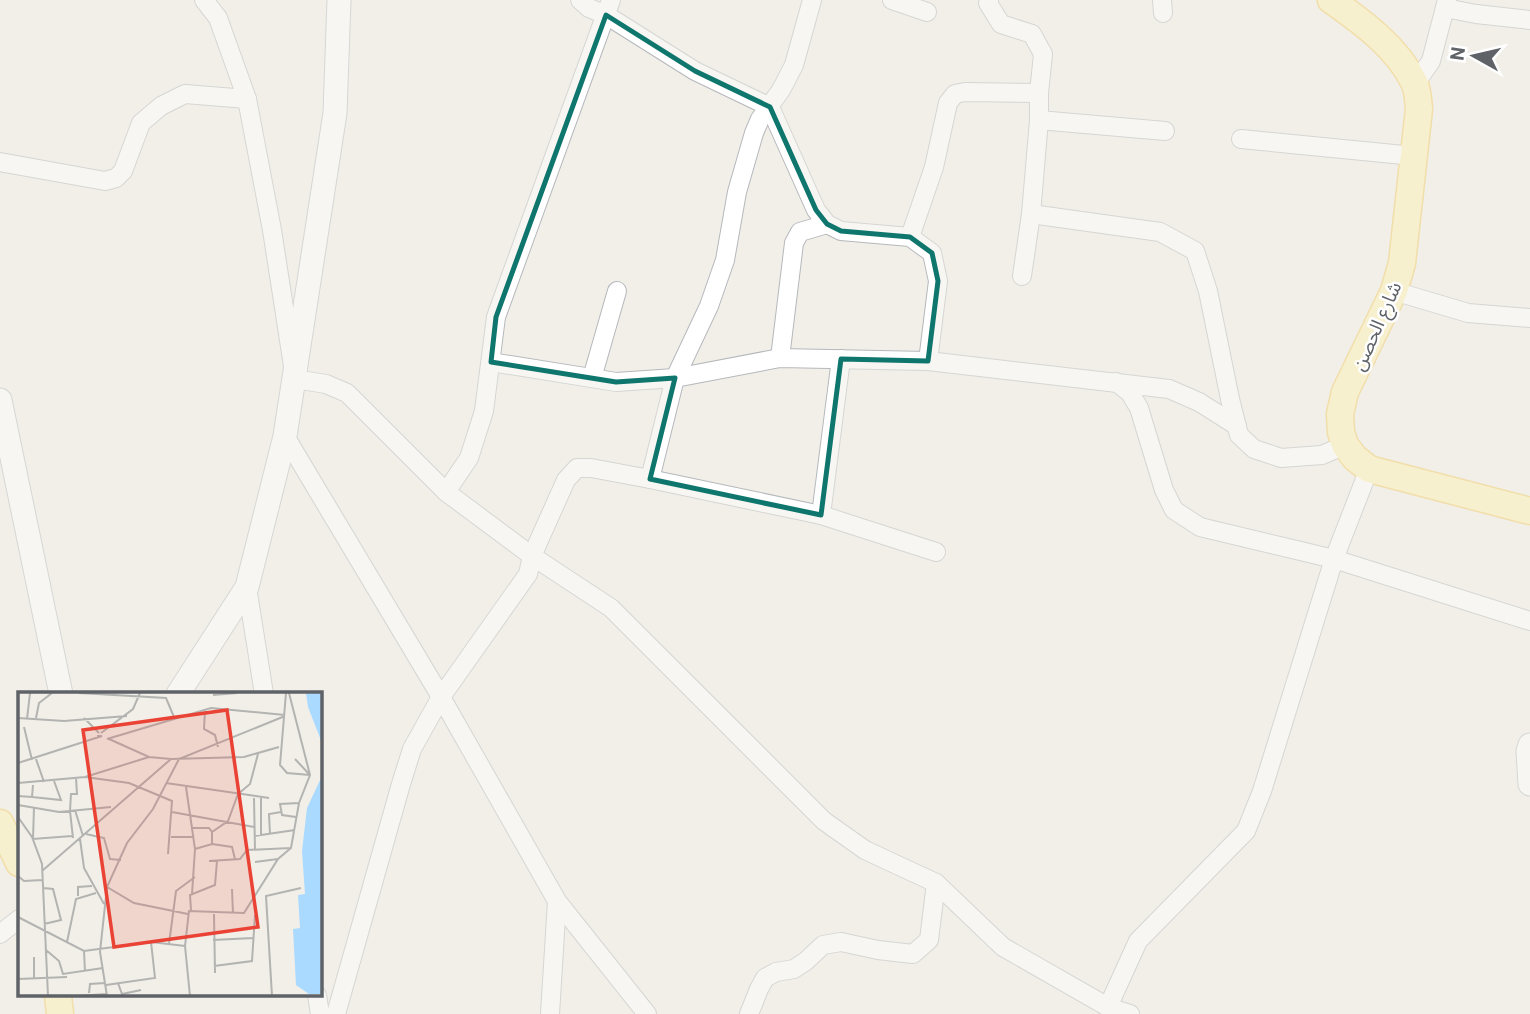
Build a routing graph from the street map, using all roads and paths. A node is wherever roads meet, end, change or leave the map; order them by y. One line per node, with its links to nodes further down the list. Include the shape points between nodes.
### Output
1 (204, 0): 14 (street, via 218,18)
2 (339, 0): 34 (street, via 335,113)
3 (580, 0): 9 (street, via 589,8)
4 (813, 0): 15 (street, via 794,65)
5 (892, 0): 10 (street)
6 (989, 0): 13 (street, via 1001,24 1032,34 1043,54)
7 (1331, 0): 12 (main road, شارع الحصن, via 1401,59)
8 (1446, 4): 11 (street, via 1476,14); 12 (street, via 1431,61)
9 (608, 8): 15 (street, via 695,71); 31 (street, via 496,317)
10 (927, 12)
11 (1530, 20)
12 (1415, 84): 19 (main road, شارع الحصن, via 1419,109)
13 (1039, 93): 16 (street); 23 (street, via 955,94 948,103 934,167)
14 (247, 99): 20 (street, via 185,94 161,106 141,122 117,178 105,181); 34 (street)
15 (770, 107): 22 (street, via 816,210); 33 (street, via 754,133 725,260)
16 (1039, 120): 17 (street); 21 (street)
17 (1166, 131)
18 (1241, 139): 19 (street)
19 (1414, 156): 25 (main road, شارع الحصن, via 1402,263)
20 (0, 162)
21 (1031, 214): 24 (street); 37 (street, via 1160,232 1195,251)
22 (827, 224): 23 (street, via 841,231); 28 (street, via 800,232 794,243)
23 (910, 237): 30 (street, via 932,253 938,281)
24 (1022, 276)
25 (1394, 290): 27 (street, via 1468,313); 39 (main road, شارع الحصن, via 1345,392 1340,414)
26 (617, 291): 32 (street)
27 (1530, 318)
28 (780, 358): 29 (street); 33 (street)
29 (841, 359): 30 (street); 44 (street)
30 (928, 361): 35 (street)
31 (491, 362): 32 (street); 42 (street, via 484,411 469,458)
32 (592, 378): 33 (street, via 616,382)
33 (675, 378): 41 (street)
34 (295, 379): 38 (street); 42 (street, via 347,393)
35 (1116, 382): 37 (street, via 1169,389); 47 (street, via 1139,408 1174,510 1200,527)
36 (0, 400): 50 (street)
37 (1237, 426): 39 (street, via 1239,435 1254,449 1281,458 1322,455)
38 (285, 436): 48 (street); 53 (street)
39 (1345, 445): 40 (main road)
40 (1369, 469): 43 (main road); 47 (street)
41 (650, 479): 44 (street); 46 (street, via 577,468 566,480)
42 (446, 492): 46 (street)
43 (1530, 510)
44 (821, 515): 45 (street)
45 (936, 552)
46 (532, 556): 53 (street, via 528,574); 58 (street, via 611,608 824,821 865,850)
47 (1334, 559): 49 (street); 64 (street, via 1246,831 1138,941)
48 (247, 587): 51 (street); 52 (street)
49 (1530, 621)
50 (61, 692)
51 (179, 692)
52 (264, 692)
53 (441, 697): 59 (street); 67 (street, via 412,749)
54 (1530, 749): 55 (street)
55 (1530, 784)
56 (0, 823): 57 (main road)
57 (18, 861)
58 (936, 883): 64 (street, via 1003,947); 70 (street, via 929,940 913,954 841,942 823,945 794,969 765,978)
59 (557, 901): 68 (street); 69 (street)
60 (18, 920): 61 (street)
61 (0, 934)
62 (58, 996): 65 (main road)
63 (317, 996): 66 (street)
64 (1108, 1007): 71 (street)
65 (60, 1014)
66 (320, 1014)
67 (336, 1014)
68 (550, 1014)
69 (647, 1014)
70 (749, 1014)
71 (1130, 1014)

